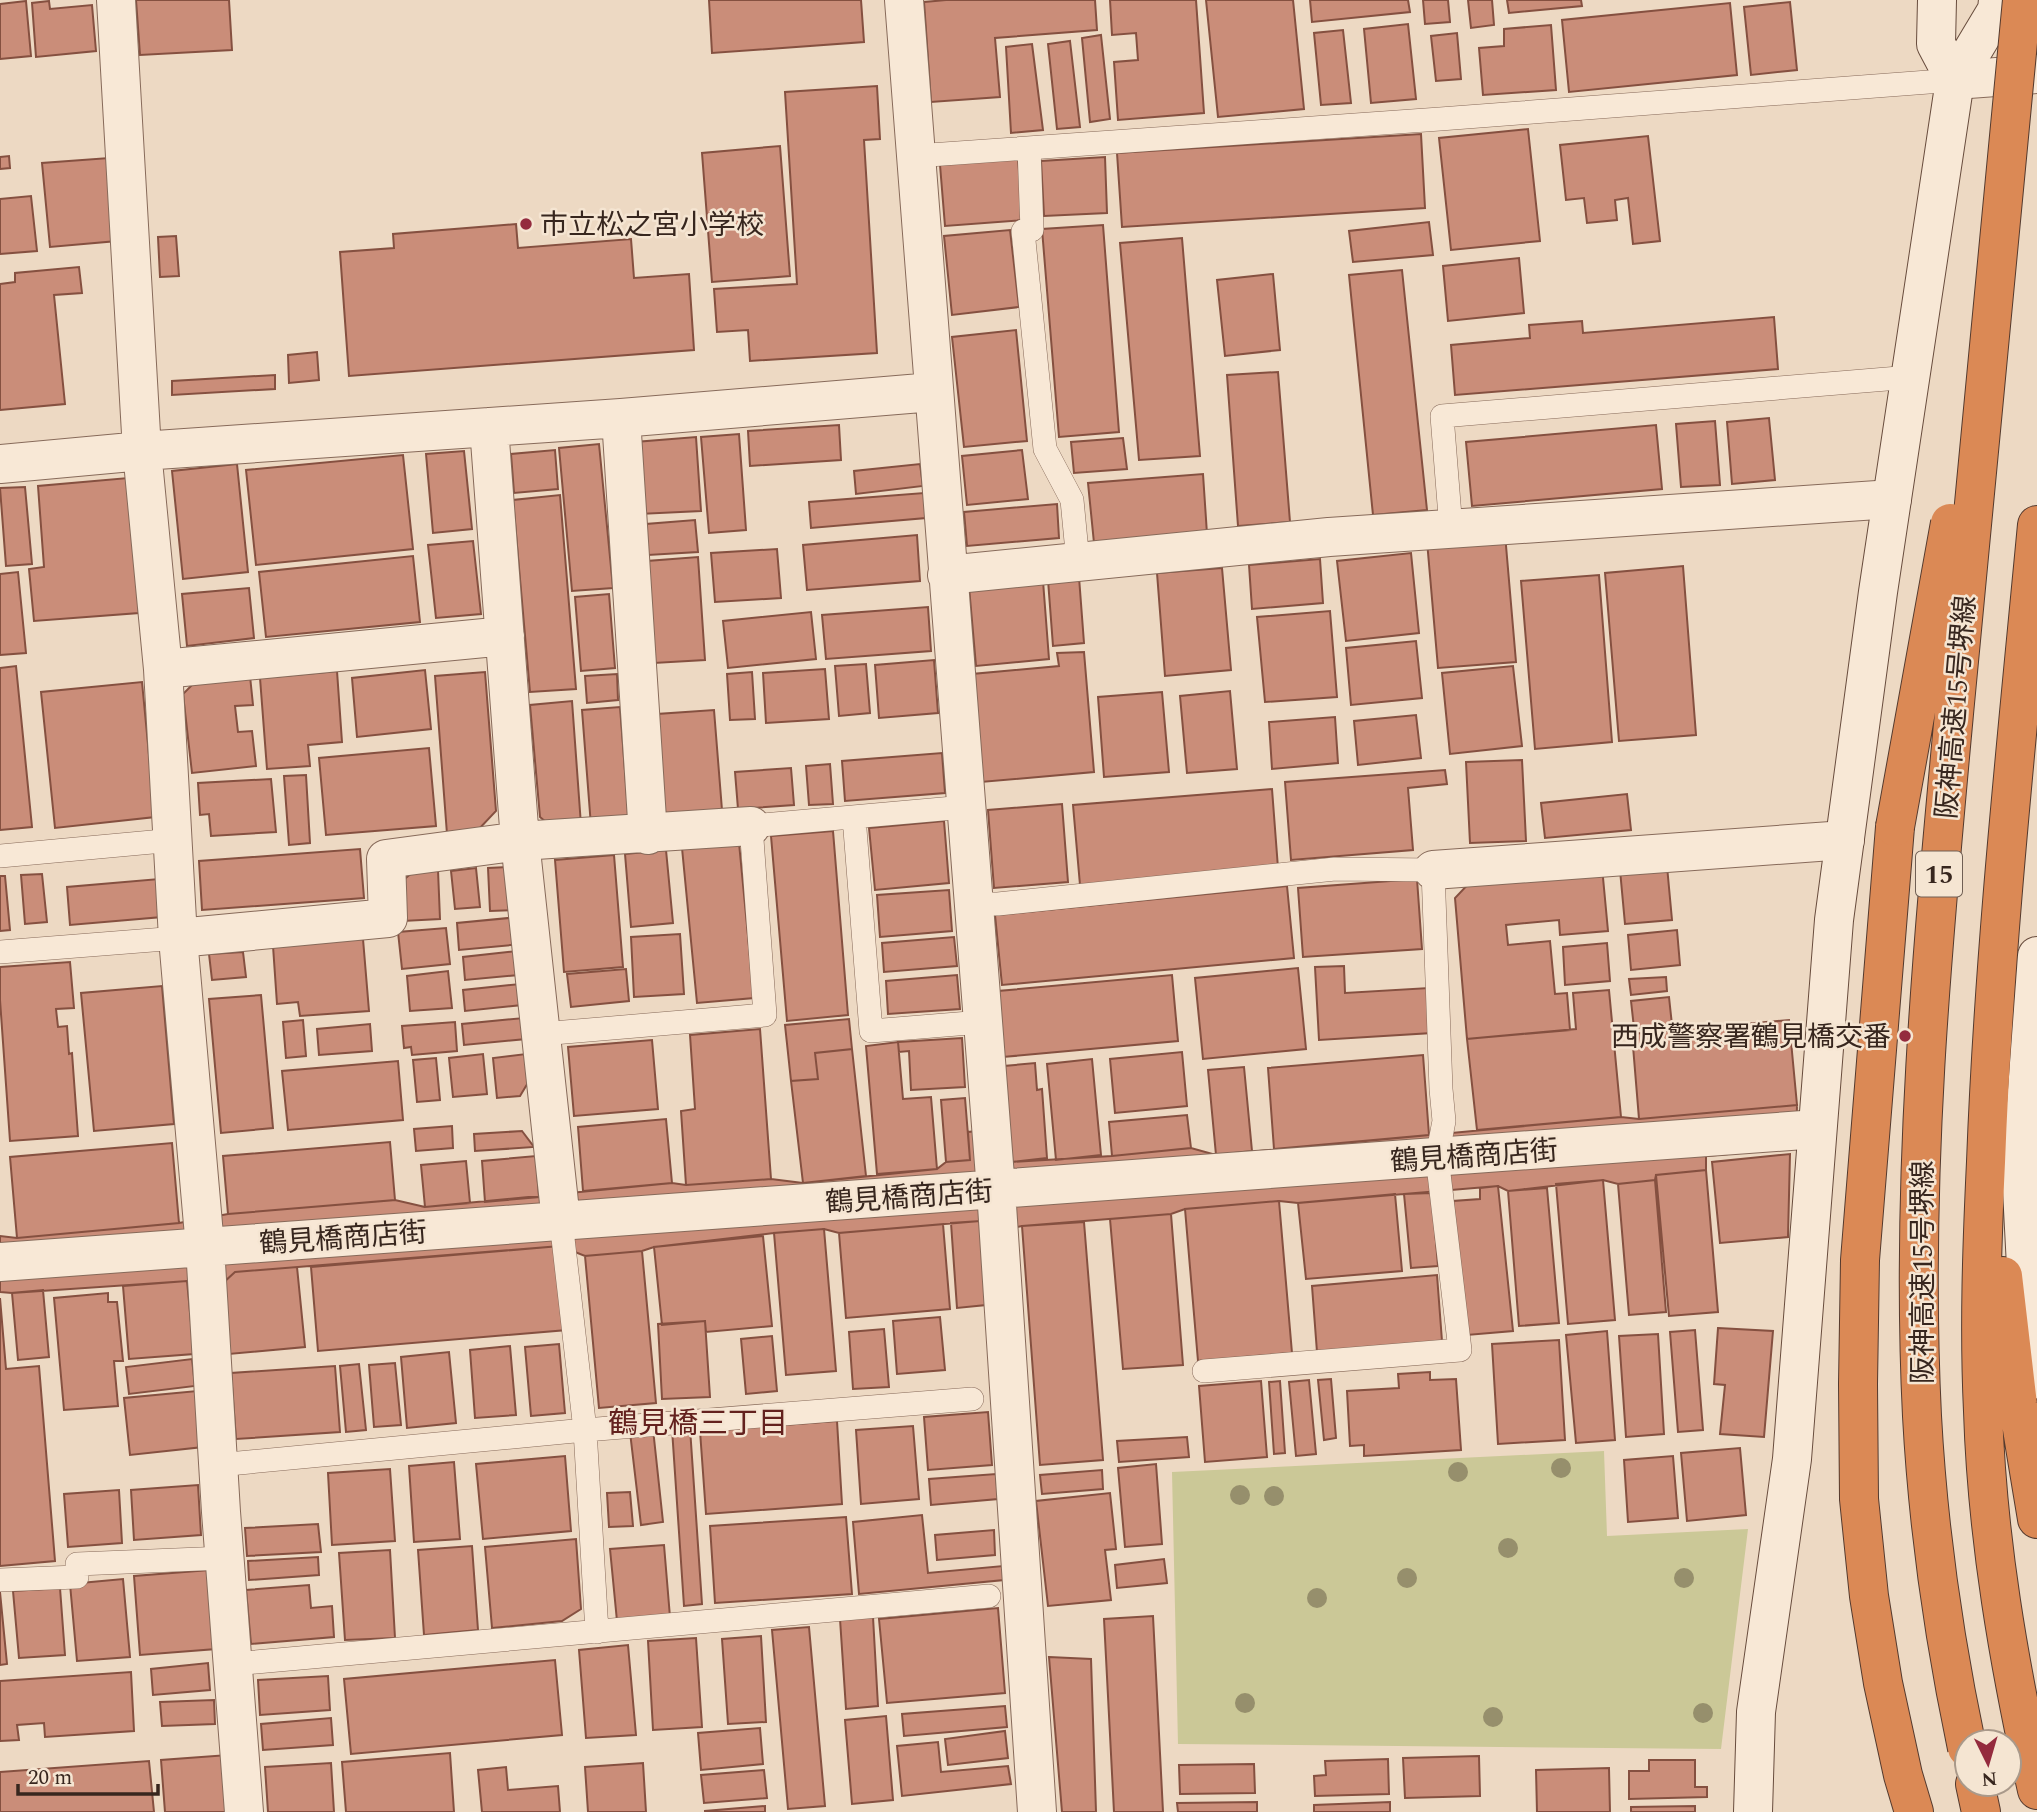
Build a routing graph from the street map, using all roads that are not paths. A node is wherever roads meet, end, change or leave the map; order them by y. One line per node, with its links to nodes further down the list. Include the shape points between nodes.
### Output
1 (116, 0): 15 (street)
2 (904, 0): 10 (street)
3 (1937, 0): 8 (street, via 1936,44)
4 (1998, 0): 8 (street, via 1997,10)
5 (2009, 0): 65 (highway, 15, bridge, via 1950,519 1895,827 1860,1259 1859,1499 1883,1683)
6 (2022, 0): 60 (highway, 阪神高速15号堺線 / 15, bridge, via 1933,938 1923,1113 1922,1415 1934,1555)
7 (2037, 74): 8 (street)
8 (1955, 80): 9 (lane); 11 (street)
9 (1029, 148): 10 (lane); 20 (lane, via 1032,230 1023,231 1045,449 1072,500)
10 (915, 156): 12 (street)
11 (1911, 377): 17 (street); 19 (lane, via 1442,416)
12 (933, 392): 13 (street); 21 (street)
13 (621, 418): 14 (street); 27 (street)
14 (489, 427): 15 (street); 22 (street)
15 (142, 451): 16 (street); 23 (street)
16 (0, 464)
17 (1892, 499): 19 (street); 29 (street)
18 (2037, 525): 40 (highway, 15, via 1998,937)
19 (1451, 529): 20 (street)
20 (1078, 562): 21 (street)
21 (947, 575): 24 (street)
22 (505, 636): 23 (street); 30 (street)
23 (163, 669): 28 (street)
24 (965, 807): 25 (lane); 33 (street)
25 (854, 817): 26 (lane); 38 (lane, via 871,1031)
26 (751, 827): 27 (street); 39 (lane, via 765,1015)
27 (648, 835): 30 (street)
28 (174, 840): 31 (lane); 34 (street)
29 (1845, 840): 32 (street); 41 (street)
30 (520, 841): 34 (street, via 386,859 388,918); 39 (street)
31 (0, 856)
32 (1433, 870): 33 (lane, via 1335,869); 42 (lane, via 1444,1121)
33 (973, 904): 38 (street)
34 (178, 938): 35 (lane); 46 (street)
35 (0, 953)
36 (2037, 956): 37 (street)
37 (2037, 967): 43 (street)
38 (982, 1021): 44 (street)
39 (541, 1034): 45 (street)
40 (1988, 1100): 54 (highway, 15, via 2001,1264); 61 (highway, 15, via 1983,1412 1994,1546 2017,1699)
41 (1817, 1129): 42 (street, 鶴見橋商店街); 64 (street, via 1793,1459 1756,1712)
42 (1437, 1157): 44 (street, 鶴見橋商店街); 49 (lane, via 1460,1350)
43 (2029, 1171): 48 (street)
44 (996, 1189): 45 (street, 鶴見橋商店街); 63 (street)
45 (561, 1221): 46 (street, 鶴見橋商店街); 52 (lane)
46 (205, 1247): 47 (street, 鶴見橋商店街); 53 (street)
47 (0, 1262)
48 (2034, 1362): 51 (street)
49 (1204, 1371)
50 (972, 1399): 52 (lane)
51 (2037, 1418)
52 (585, 1430): 53 (lane); 58 (lane)
53 (219, 1465): 55 (street)
54 (2037, 1519)
55 (225, 1558): 56 (lane, via 77,1564 78,1577); 59 (street)
56 (0, 1580)
57 (989, 1596): 58 (lane)
58 (597, 1632): 59 (lane)
59 (233, 1664): 62 (street)
60 (1964, 1728)
61 (2037, 1790)
62 (244, 1812)
63 (1037, 1812)
64 (1753, 1812)
65 (1914, 1812)

